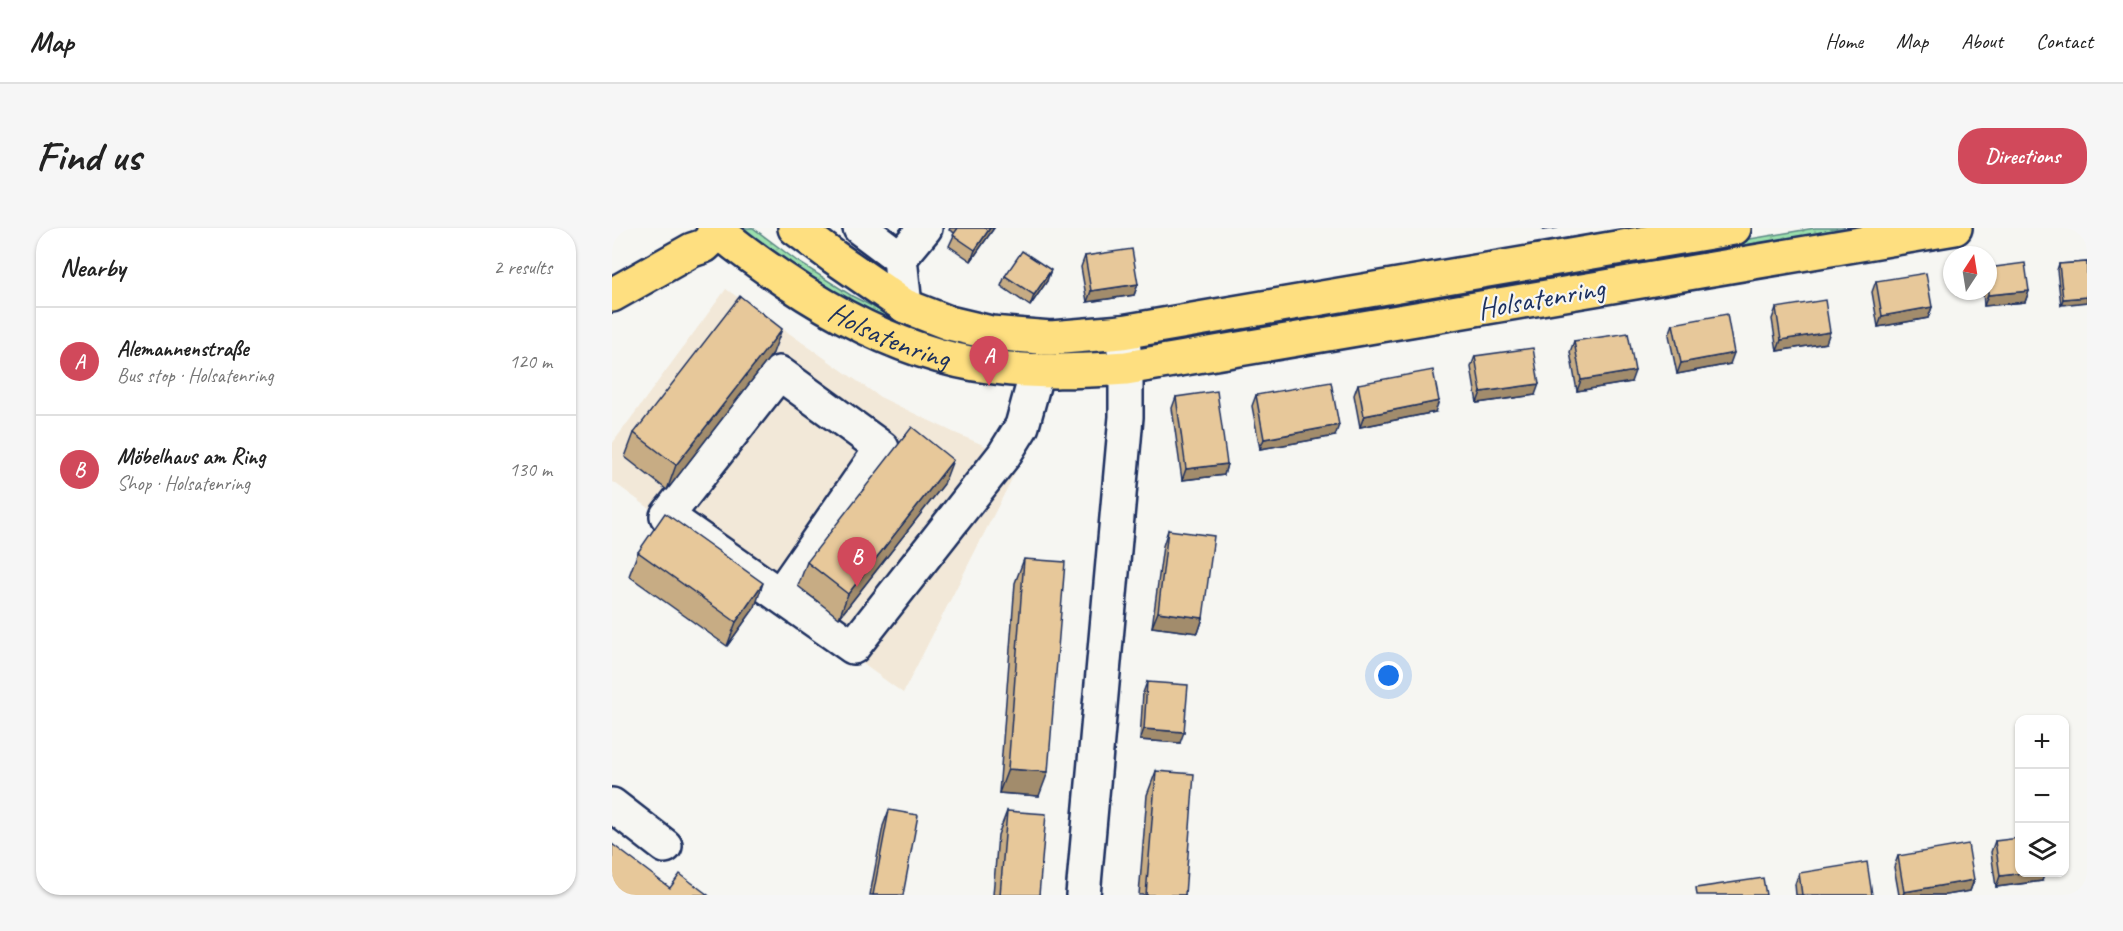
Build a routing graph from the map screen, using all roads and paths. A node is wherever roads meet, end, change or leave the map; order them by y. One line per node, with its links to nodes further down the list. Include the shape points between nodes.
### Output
1 (795, 228): 9 (main road, Holsatenring)
2 (860, 228): 7 (street)
3 (925, 228): 7 (street)
4 (1734, 228): 10 (main road, Holsatenring)
5 (1955, 228): 11 (main road, Holsatenring)
6 (717, 230): 8 (main road, via 704,246); 12 (main road, Holsatenring, via 792,285 852,321 898,342 945,358)
7 (900, 258): 9 (street, Holsatenring)
8 (612, 295)
9 (905, 306): 10 (main road, Holsatenring, via 949,323 991,333 1051,338)
10 (1122, 332): 11 (street)
11 (1126, 368): 12 (main road, Holsatenring); 16 (street)
12 (1037, 371): 13 (street, via 1022,426 1004,455 853,647)
13 (780, 595): 13 (street, via 667,516 779,373 882,448)
14 (612, 805): 15 (street)
15 (665, 846)
16 (1083, 895)

